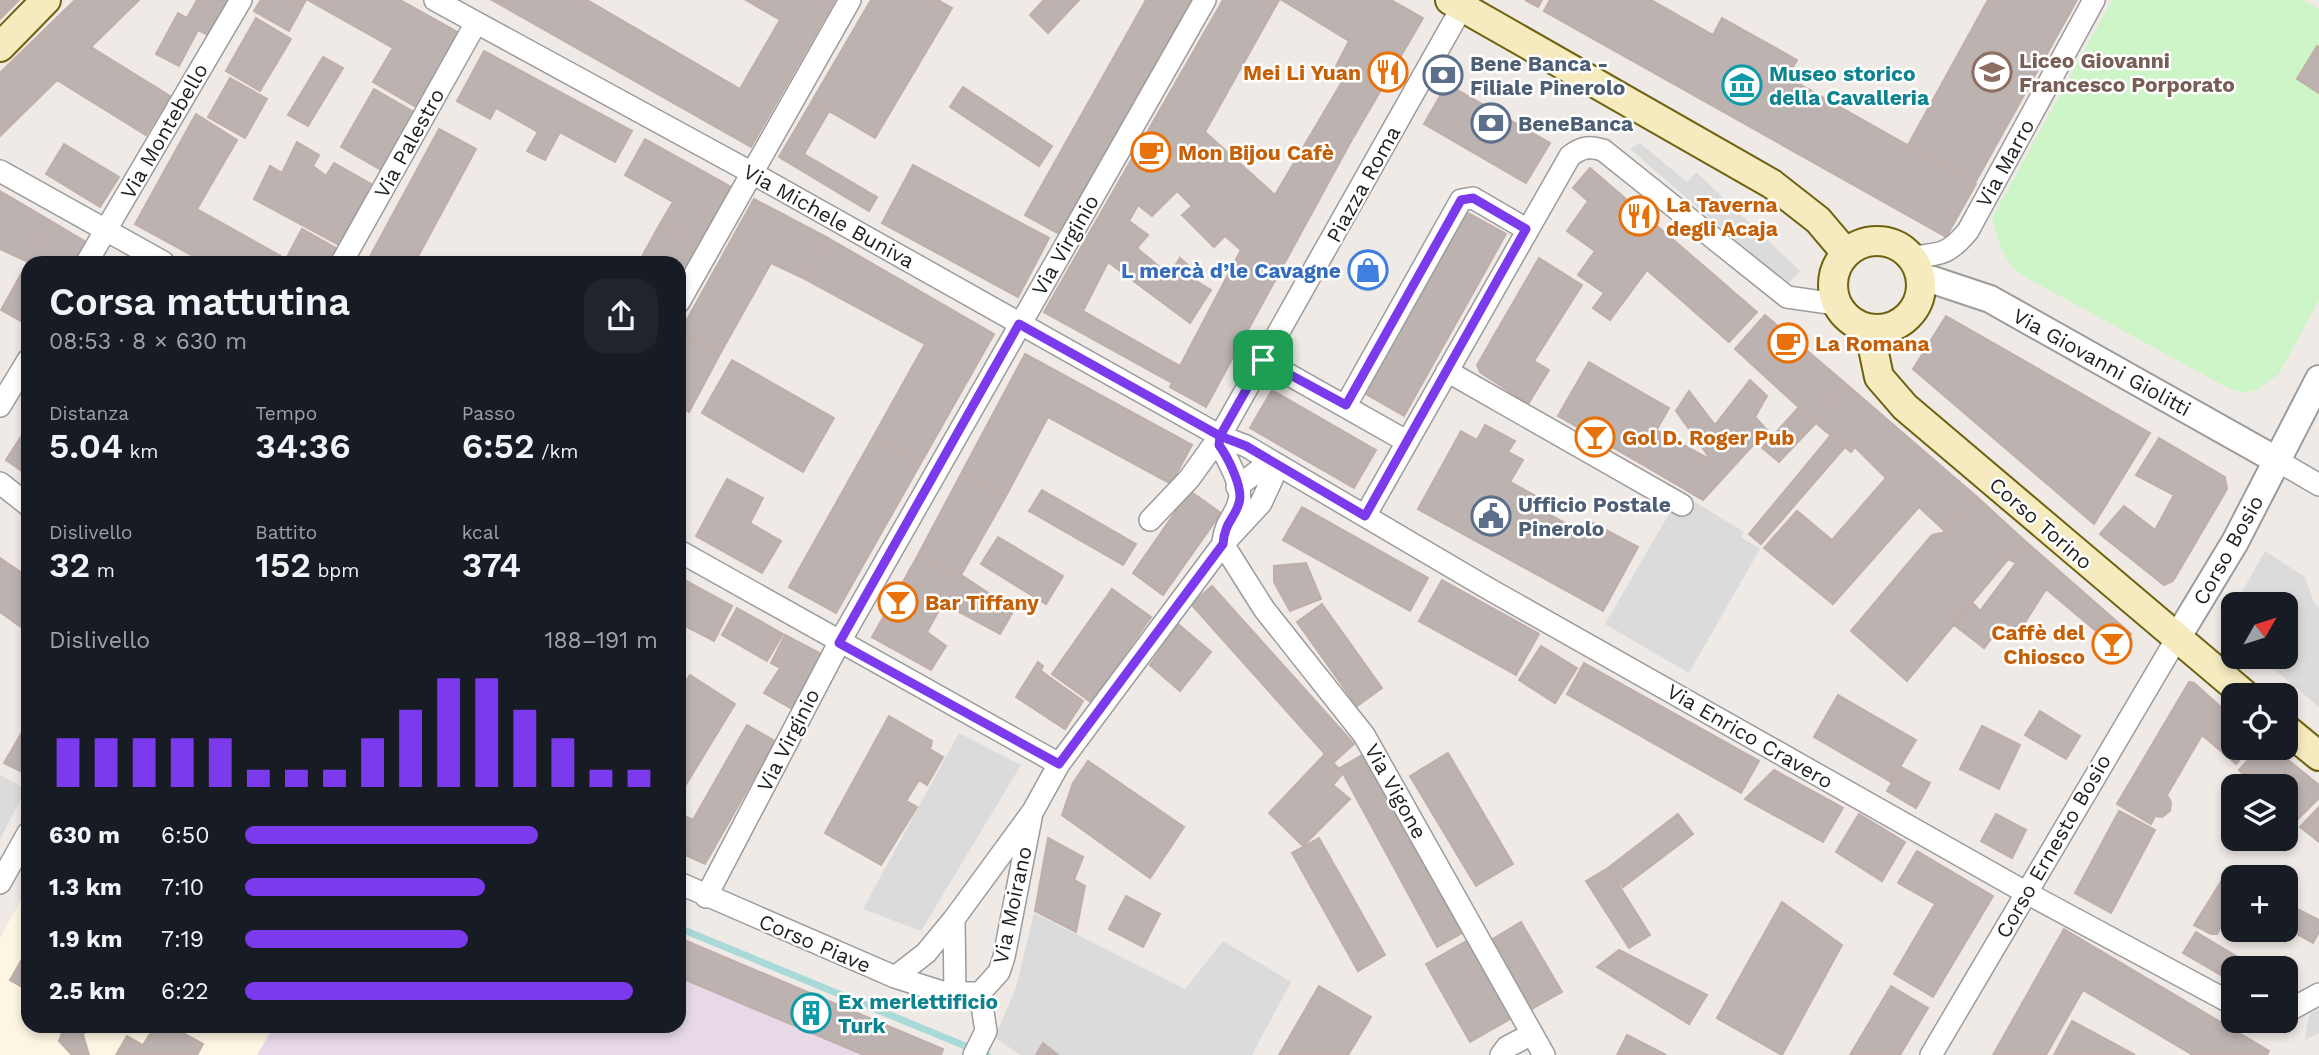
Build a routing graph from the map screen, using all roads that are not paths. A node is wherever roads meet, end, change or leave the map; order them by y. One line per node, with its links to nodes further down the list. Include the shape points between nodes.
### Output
1 (46, 0): 9 (main road)
2 (241, 0): 13 (street, Via Montebello)
3 (435, 0): 8 (street, Via Michele Buniva)
4 (850, 0): 11 (street)
5 (1205, 0): 21 (street, Via Virginio)
6 (2094, 0): 18 (street, Via Marro, via 1968,231 1953,249)
7 (1460, 2): 14 (main road, via 1772,184 1818,220); 23 (street, Piazza Roma)
8 (476, 23): 11 (street, Via Michele Buniva); 17 (street, Via Palestro)
9 (0, 47)
10 (0, 171): 13 (street)
11 (754, 174): 19 (street); 21 (street, Via Michele Buniva)
12 (1526, 229): 20 (street, via 1570,156 1587,146 1603,150 1787,297); 24 (street); 27 (street, via 1473,198 1461,200)
13 (106, 231): 15 (street, Via Montebello); 16 (street)
14 (1846, 253): 18 (main road, via 1858,245 1880,241 1900,247); 20 (main road, via 1833,277)
15 (91, 256)
16 (152, 256)
17 (345, 256)
18 (1916, 267): 22 (main road, via 1917,305 1909,316 1884,330); 32 (street, Via Giovanni Giolitti, via 1990,299)
19 (686, 290)
20 (1836, 304): 22 (main road, via 1856,325)
21 (1019, 324): 29 (street, Via Michele Buniva); 43 (street, Via Virginio)
22 (1869, 329): 42 (main road, Corso Torino, via 1879,377 1905,407)
23 (1263, 360): 27 (street); 29 (street, Piazza Roma)
24 (1447, 371): 30 (street); 37 (street)
25 (21, 372): 28 (street)
26 (2319, 379): 32 (street, Corso Bosio)
27 (1346, 405): 30 (street)
28 (0, 406)
29 (1220, 436): 31 (street, Via Michele Buniva); 35 (street, via 1219,445 1232,463); 39 (street, via 1189,479)
30 (1406, 441): 38 (street)
31 (1271, 461): 35 (street); 38 (street, Via Enrico Cravero); 40 (street, Via Moirano, via 1273,477 1261,503)
32 (2278, 461): 34 (street); 42 (street, Corso Bosio)
33 (0, 483): 36 (street)
34 (2319, 485)
35 (1237, 487): 40 (street, Via Moirano, via 1239,502 1225,526)
36 (21, 500)
37 (1682, 505)
38 (1365, 516): 52 (street, Via Enrico Cravero)
39 (1150, 520)
40 (1223, 544): 47 (street, Via Moirano); 61 (street, Via Vigone, via 1264,609 1364,736)
41 (686, 555): 43 (street)
42 (2177, 638): 44 (main road, Corso Torino); 52 (street, Corso Ernesto Bosio)
43 (839, 643): 47 (street); 53 (street, Via Virginio)
44 (2231, 683)
45 (2298, 739): 46 (main road)
46 (2319, 756)
47 (1059, 764): 48 (street, Via Moirano)
48 (1033, 811): 54 (street, Via Moirano); 56 (street, Via Moirano, via 1004,957 999,972)
49 (21, 846): 50 (street)
50 (0, 883)
51 (686, 887): 53 (street, Corso Piave)
52 (2025, 892): 59 (street, Via Enrico Cravero); 65 (street, Corso Ernesto Bosio)
53 (706, 897): 55 (street, Corso Piave)
54 (954, 919): 55 (street, Via Moirano, via 926,953); 58 (street)
55 (895, 977): 58 (street, Corso Piave)
56 (981, 993): 58 (street); 62 (street, via 986,1031)
57 (2319, 994): 60 (street)
58 (955, 995)
59 (2221, 998)
60 (2298, 1005)
61 (1532, 1034): 63 (street); 64 (street, Via Vigone)
62 (974, 1055)
63 (1501, 1055)
64 (1544, 1055)
65 (1931, 1055)

